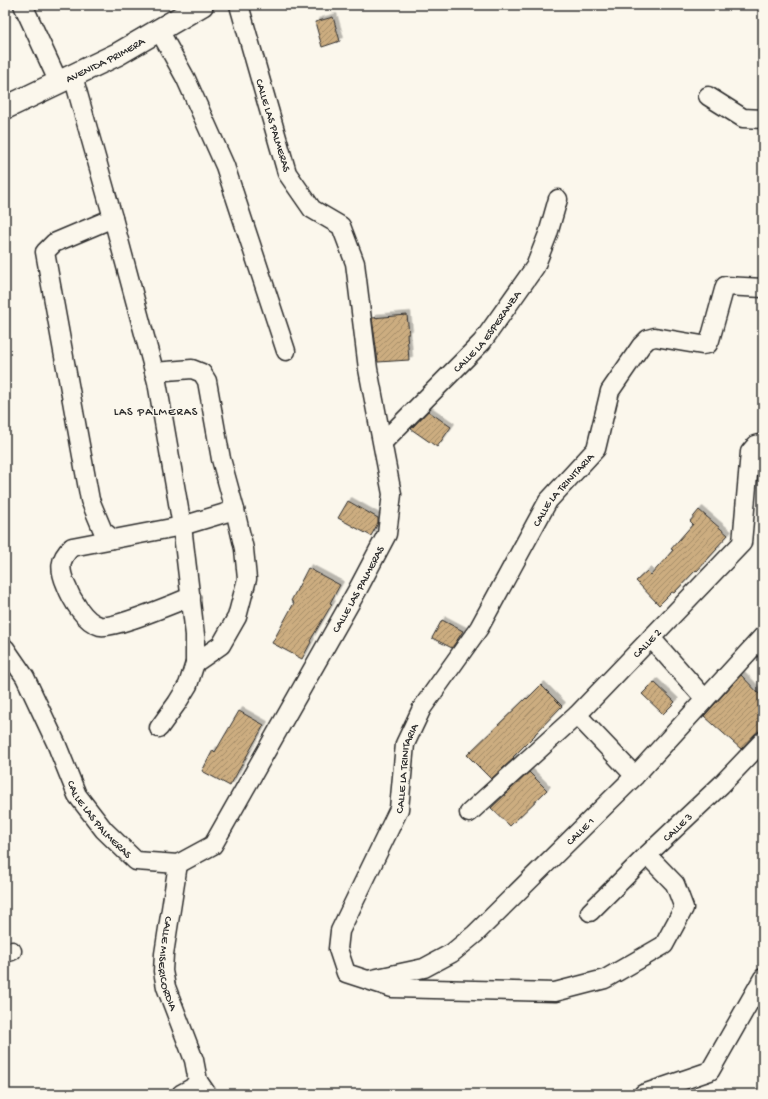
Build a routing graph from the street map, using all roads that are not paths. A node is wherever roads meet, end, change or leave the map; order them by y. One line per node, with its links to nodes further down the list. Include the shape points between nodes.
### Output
1 (24, 5): 5 (street)
2 (202, 5): 4 (main road, AVENIDA PRIMERA)
3 (239, 5): 14 (street, CALLE LAS PALMERAS, via 288,173 312,209 341,226 355,263 368,369)
4 (159, 30): 5 (main road, AVENIDA PRIMERA); 12 (street, via 186,79 225,166)
5 (66, 80): 7 (main road, AVENIDA PRIMERA); 10 (street)
6 (708, 96): 8 (street, via 743,118)
7 (5, 108)
8 (763, 119)
9 (558, 200): 14 (street, CALLE LA ESPERANZA, via 535,267 482,342)
10 (113, 218): 13 (street); 18 (street, via 54,243 45,252 90,500 103,531)
11 (763, 288): 34 (street, CALLE LA TRINITARIA, via 725,286 708,344 655,337 642,346 610,391 596,449 548,501 479,628 422,708 405,744 399,809 340,931 338,949 346,973)
12 (286, 351)
13 (154, 372): 16 (street, via 192,369 202,373 207,381 221,459); 17 (street)
14 (383, 442): 31 (street, CALLE LAS PALMERAS, via 392,494 387,534 212,845)
15 (763, 443): 21 (street, CALLE 2, via 756,445 750,452 742,543)
16 (236, 510): 17 (street); 23 (street, via 247,579 237,617 221,645)
17 (182, 526): 18 (street); 19 (street)
18 (112, 539): 19 (street, via 72,547 64,554 60,572 72,601 89,619 100,626 111,626)
19 (191, 597): 23 (street)
20 (763, 636): 24 (street, CALLE 1)
21 (651, 638): 24 (street); 25 (street, CALLE 2)
22 (5, 648): 31 (street, CALLE LAS PALMERAS, via 25,677 77,796 104,830 136,861)
23 (195, 663): 26 (street, via 188,685)
24 (705, 699): 28 (street, CALLE 1)
25 (577, 715): 28 (street); 29 (street, CALLE 2)
26 (159, 728)
27 (763, 741): 30 (street, CALLE 3, via 722,785)
28 (635, 776): 34 (street, CALLE 1, via 475,934 452,953 424,968)
29 (469, 813)
30 (646, 855): 32 (street, CALLE 3); 34 (street, CALLE LA TRINITARIA, via 675,884 684,908 664,945 605,979 555,992 392,988)
31 (178, 864): 35 (street, CALLE MISERICORDIA, via 163,971 166,986)
32 (590, 912)
33 (763, 978): 37 (street, via 710,1071)
34 (368, 980)
35 (203, 1087): 36 (street, via 192,1088)
36 (181, 1094)
37 (643, 1094)

